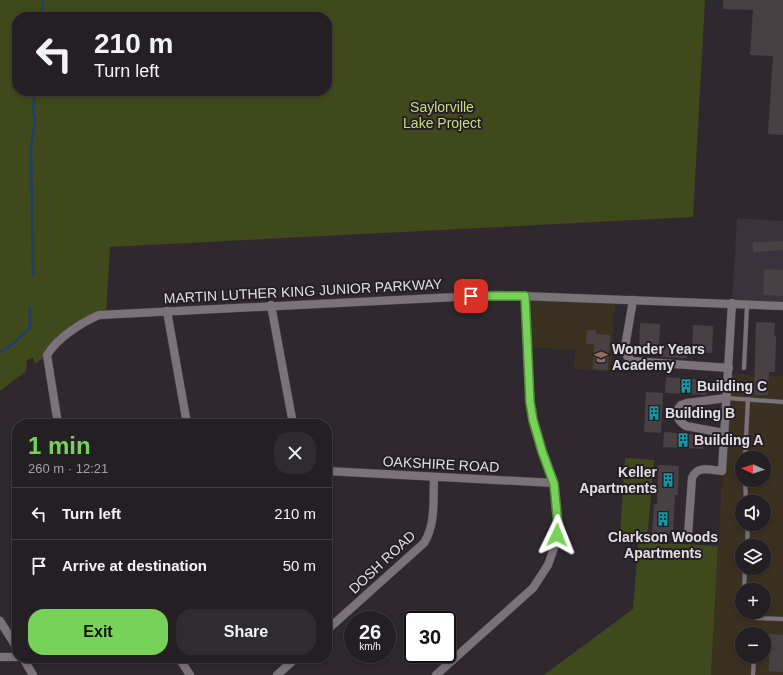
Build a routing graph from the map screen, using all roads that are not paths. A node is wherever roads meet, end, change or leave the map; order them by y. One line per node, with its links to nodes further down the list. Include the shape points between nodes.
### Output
1 (525, 296): 2 (street, MARTIN LUTHER KING JUNIOR PARKWAY); 5 (street, MARTIN LUTHER KING JUNIOR PARKWAY); 20 (street, via 533,420)
2 (633, 300): 3 (street, MARTIN LUTHER KING JUNIOR PARKWAY); 8 (street, via 625,347 627,356 632,361)
3 (732, 304): 4 (street, MARTIN LUTHER KING JUNIOR PARKWAY); 8 (street)
4 (747, 304): 6 (street, MARTIN LUTHER KING JUNIOR PARKWAY); 9 (lane)
5 (271, 305): 7 (street, MARTIN LUTHER KING JUNIOR PARKWAY); 15 (street)
6 (783, 306)
7 (167, 311): 13 (street, MARTIN LUTHER KING JUNIOR PARKWAY, via 99,315 78,326 51,348 47,355); 14 (street)
8 (729, 368): 10 (street)
9 (744, 368)
10 (727, 398): 11 (lane); 16 (street); 16 (street, via 687,403 677,410 677,416 686,426)
11 (748, 400): 12 (lane); 17 (lane)
12 (783, 402)
13 (57, 419)
14 (186, 419)
15 (292, 419)
16 (724, 433): 21 (street, via 722,471 700,469 692,478)
17 (746, 451)
18 (332, 471): 19 (street, OAKSHIRE ROAD)
19 (434, 477): 20 (street, OAKSHIRE ROAD); 25 (street, DOSH ROAD, via 432,523 424,543)
20 (554, 484): 36 (street, via 558,525 555,545 543,574 528,593)
21 (688, 535)
22 (770, 619): 23 (lane)
23 (783, 620)
24 (0, 621): 26 (street)
25 (332, 626)
26 (12, 640)
27 (0, 657): 28 (street)
28 (12, 657)
29 (26, 663): 33 (street)
30 (182, 663): 34 (street)
31 (290, 663): 35 (street)
32 (754, 663): 37 (lane)
33 (33, 675)
34 (190, 675)
35 (277, 675)
36 (436, 675)
37 (754, 675)

